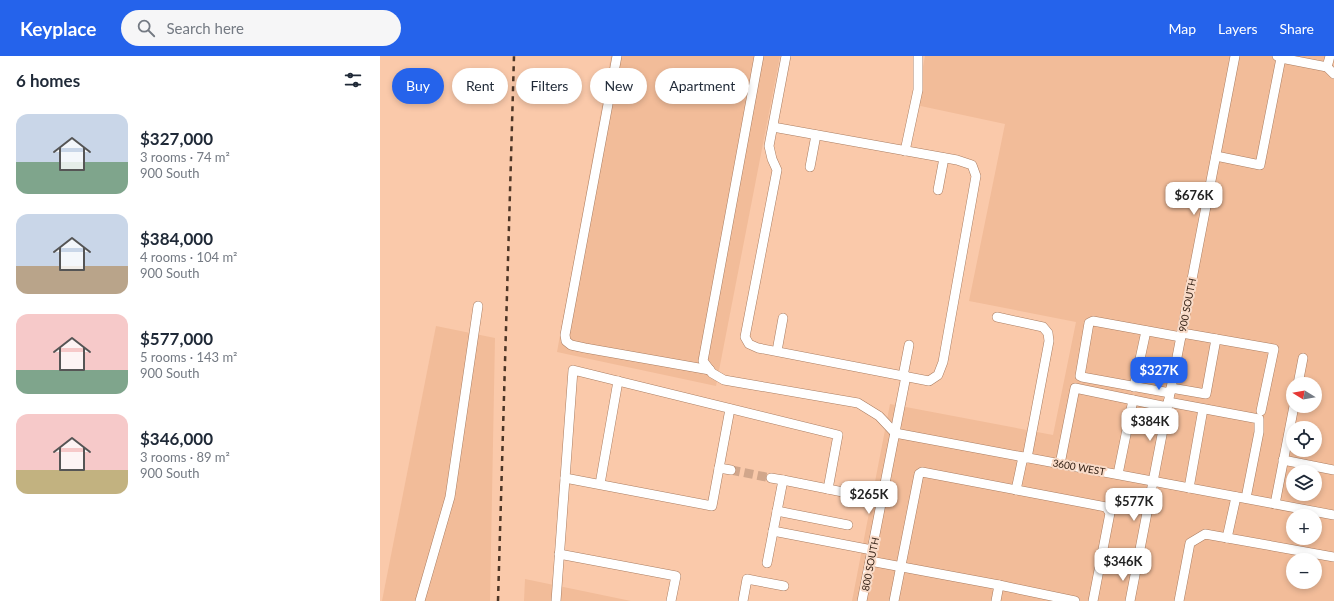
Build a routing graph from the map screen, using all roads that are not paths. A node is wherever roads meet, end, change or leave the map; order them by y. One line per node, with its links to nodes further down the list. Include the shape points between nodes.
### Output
1 (617, 56): 25 (street, via 566,327 566,341 571,345 585,348)
2 (759, 56): 25 (street, via 703,361)
3 (786, 56): 9 (street)
4 (918, 56): 11 (street, via 918,90)
5 (1235, 56): 12 (street, 900 SOUTH)
6 (1330, 56): 8 (street)
7 (1279, 57): 8 (street); 12 (street, via 1260,165)
8 (1331, 71)
9 (773, 127): 10 (street); 23 (street, via 769,146 776,170 745,336 748,344)
10 (816, 135): 11 (street); 14 (street)
11 (905, 151): 13 (street)
12 (1216, 156): 20 (street, 900 SOUTH)
13 (944, 158): 15 (street); 26 (street, via 972,165 976,176 943,362 938,375 928,380)
14 (810, 167)
15 (938, 190)
16 (478, 306): 69 (street, via 450,497)
17 (997, 317): 37 (street, via 1043,327 1048,333 1049,341)
18 (783, 318): 23 (street)
19 (1146, 331): 20 (street); 29 (street); 29 (street, via 1093,321 1089,323 1080,376)
20 (1181, 335): 21 (street); 30 (street, 900 SOUTH)
21 (1216, 339): 30 (street, via 1206,394); 34 (street, via 1274,349)
22 (909, 345): 26 (street, 800 SOUTH)
23 (778, 352): 26 (street)
24 (1303, 358): 27 (street)
25 (710, 370): 36 (street, via 724,380 858,403 879,416)
26 (905, 376): 36 (street, 800 SOUTH)
27 (1299, 377)
28 (618, 381): 32 (street); 44 (street, via 573,370); 48 (street)
29 (1134, 387): 30 (street)
30 (1169, 398): 31 (street); 33 (street); 47 (street, 900 SOUTH)
31 (1133, 400): 39 (street, via 1074,388); 43 (street)
32 (730, 409): 40 (street); 50 (street, via 838,435)
33 (1203, 409): 49 (street); 53 (street, via 1259,419 1259,432)
34 (1261, 411)
35 (1293, 413): 38 (street)
36 (895, 433): 37 (street, 3600 WEST); 54 (street, 800 SOUTH)
37 (1025, 457): 39 (street, 3600 WEST); 51 (street)
38 (1283, 460): 42 (street); 55 (street)
39 (1060, 464): 43 (street, 3600 WEST)
40 (719, 468): 41 (street); 48 (street, via 712,506)
41 (731, 470)
42 (1334, 470)
43 (1118, 474): 47 (street, 3600 WEST)
44 (565, 478): 48 (street); 62 (street)
45 (771, 478): 46 (street)
46 (783, 480): 50 (street); 56 (street)
47 (1153, 481): 49 (street, 3600 WEST); 78 (street, 900 SOUTH)
48 (600, 484)
49 (1189, 488): 52 (street, 3600 WEST)
50 (828, 489): 54 (street)
51 (1016, 490): 66 (street, via 922,472 919,474); 77 (street, via 1106,507 1110,513)
52 (1236, 497): 53 (street, 3600 WEST); 60 (street)
53 (1246, 498): 55 (street, 3600 WEST)
54 (882, 500): 61 (street, 800 SOUTH)
55 (1275, 504): 57 (street, 3600 WEST)
56 (777, 511): 58 (street); 59 (street)
57 (1334, 515)
58 (848, 525)
59 (773, 531): 61 (street); 65 (street)
60 (1227, 538): 63 (street); 79 (street, via 1206,534 1190,543)
61 (872, 550): 64 (street, 800 SOUTH)
62 (559, 554): 70 (street); 71 (street, via 676,576)
63 (1334, 557)
64 (870, 561): 66 (street); 73 (street, 800 SOUTH)
65 (768, 563)
66 (901, 567): 67 (street); 74 (street)
67 (999, 585): 75 (street); 76 (street)
68 (784, 586): 72 (street, via 747,579)
69 (420, 601)
70 (556, 601)
71 (671, 601)
72 (743, 601)
73 (862, 601)
74 (894, 601)
75 (996, 601)
76 (1076, 601)
77 (1093, 601)
78 (1130, 601)
79 (1179, 601)

